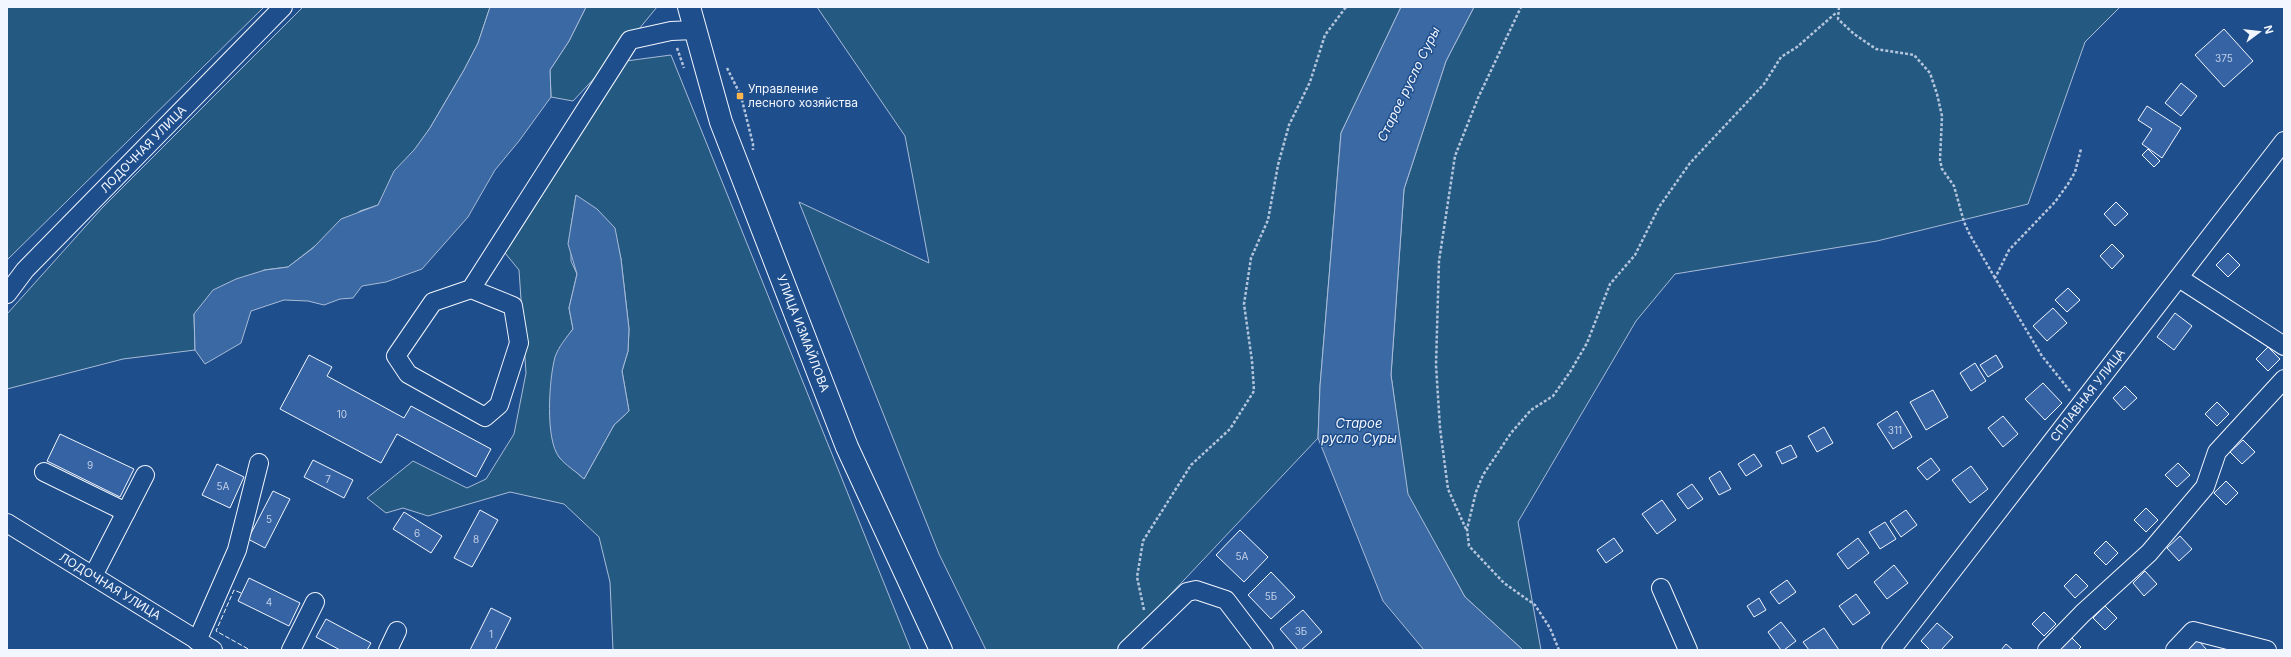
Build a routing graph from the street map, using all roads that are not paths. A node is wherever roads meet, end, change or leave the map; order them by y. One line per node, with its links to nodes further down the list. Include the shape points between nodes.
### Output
1 (283, 7): 7 (street, ЛОДОЧНАЯ УЛИЦА, via 25,270)
2 (689, 7): 3 (main road, УЛИЦА ИЗМАЙЛОВА)
3 (695, 30): 6 (street, via 671,31 630,40); 23 (main road, УЛИЦА ИЗМАЙЛОВА, via 733,155 847,447)
4 (2284, 141): 5 (street, СПЛАВНАЯ УЛИЦА)
5 (2179, 278): 8 (street); 27 (street, СПЛАВНАЯ УЛИЦА)
6 (471, 289): 6 (street, via 434,302 396,356 408,374 485,418 499,405 519,343 513,306)
7 (7, 294)
8 (2284, 346)
9 (2284, 379): 28 (street, via 2217,452 2205,487 2149,553 2083,613)
10 (259, 463): 19 (street, via 236,550)
11 (44, 472): 13 (street)
12 (145, 475): 13 (street)
13 (126, 512): 15 (street)
14 (7, 523): 15 (street, ЛОДОЧНАЯ УЛИЦА)
15 (93, 576): 19 (street, ЛОДОЧНАЯ УЛИЦА)
16 (1661, 588): 26 (street)
17 (314, 602): 21 (street)
18 (397, 631): 22 (street)
19 (197, 641): 20 (street, ЛОДОЧНАЯ УЛИЦА)
20 (213, 650)
21 (291, 650)
22 (388, 650)
23 (941, 650)
24 (1127, 650): 25 (street, via 1186,592 1196,590 1226,600)
25 (1264, 650)
26 (1688, 650)
27 (1891, 650)
28 (2047, 650)
29 (2174, 650): 30 (street, via 2193,631)
30 (2267, 650)

